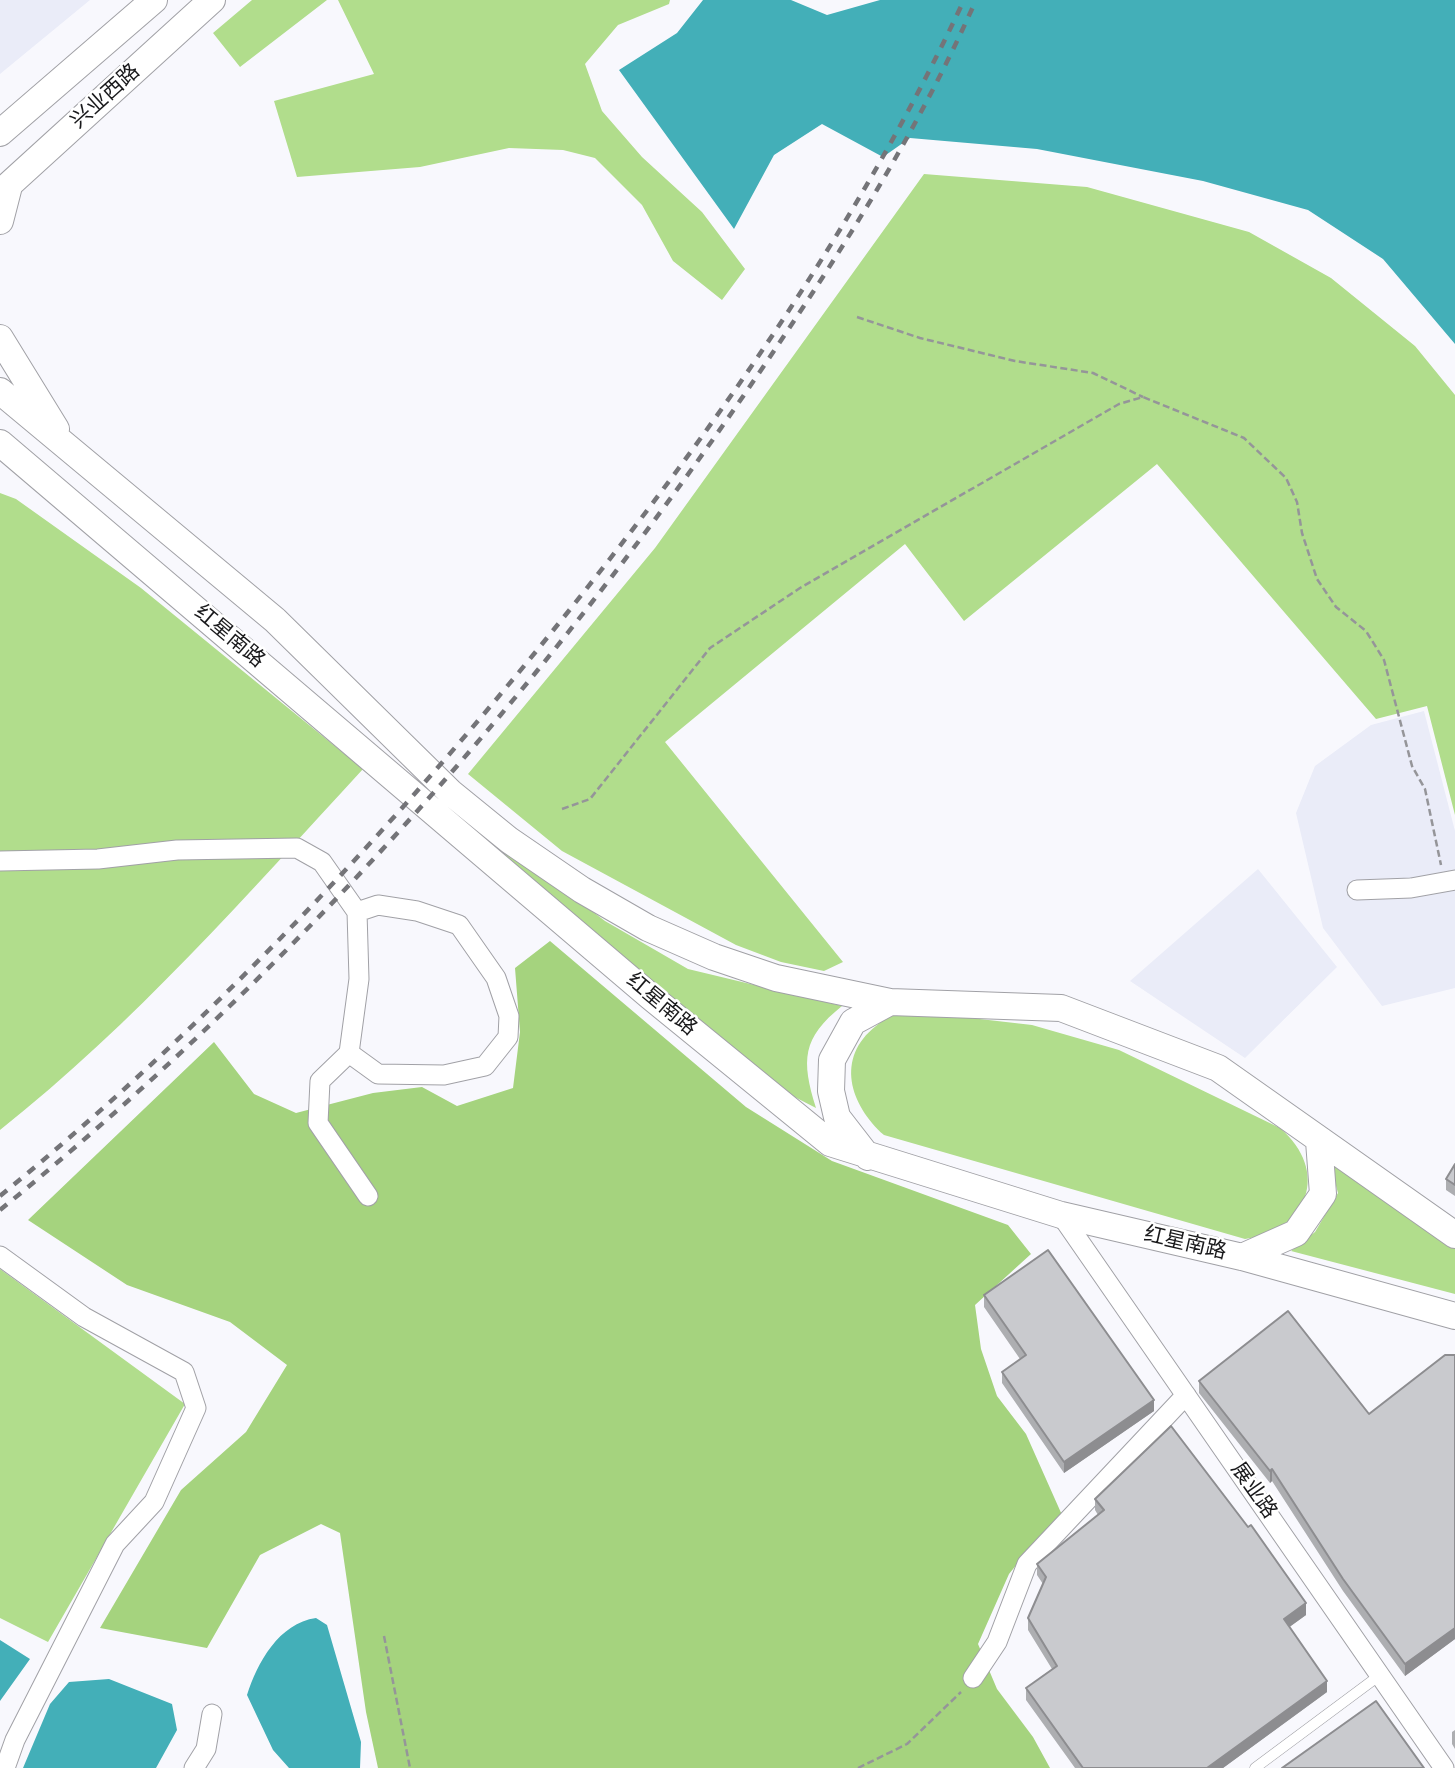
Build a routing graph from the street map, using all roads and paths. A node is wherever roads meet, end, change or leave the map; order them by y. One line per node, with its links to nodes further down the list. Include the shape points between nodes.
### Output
1 (154, 0): 3 (main road, 兴业西路)
2 (212, 0): 4 (main road, 兴业西路)
3 (0, 133)
4 (5, 190): 5 (main road)
5 (0, 221)
6 (857, 317): 9 (path, via 893,331 1002,358 1093,373)
7 (0, 338): 11 (main road)
8 (0, 391): 11 (main road, 红星南路)
9 (1143, 397): 14 (path, via 1119,404 830,569 710,649 590,799); 16 (path, via 1244,438 1286,478 1317,579 1336,607 1366,631 1384,660 1412,766 1425,789)
10 (0, 443): 13 (main road, 红星南路)
11 (69, 452): 19 (main road, 红星南路, via 275,620 450,792 582,890 648,928 713,957 776,978)
12 (0, 463): 13 (main road)
13 (78, 509): 22 (main road, 红星南路, via 682,1023 830,1143)
14 (562, 810)
15 (0, 862): 18 (street, via 99,859 177,849 297,848 322,862)
16 (1450, 881): 17 (street)
17 (1357, 890)
18 (357, 912): 20 (street, via 359,979); 20 (street, via 378,905 460,925 496,978 509,1016 508,1037 485,1066 444,1075 378,1074)
19 (890, 1002): 21 (main road, 红星南路, via 1061,1008 1218,1068); 22 (main road, via 853,1022 832,1060 831,1091 837,1118)
20 (349, 1053): 23 (street, via 320,1081 318,1123)
21 (1319, 1141): 25 (main road, 红星南路); 27 (main road, via 1323,1195 1296,1234)
22 (868, 1157): 24 (main road, 红星南路)
23 (368, 1196)
24 (1061, 1215): 27 (main road, 红星南路); 29 (street, 展业路)
25 (1455, 1235)
26 (0, 1255): 34 (street, via 84,1317 184,1372 196,1408 154,1502 115,1544)
27 (1242, 1257): 28 (main road, 红星南路)
28 (1455, 1316)
29 (1186, 1395): 31 (street, 展业路); 32 (street, via 1027,1564 997,1642)
30 (384, 1636): 36 (path)
31 (1380, 1675): 38 (lane); 39 (street, 展业路)
32 (973, 1678): 37 (path, via 907,1744)
33 (212, 1714): 35 (street, via 206,1749)
34 (5, 1768)
35 (194, 1768)
36 (410, 1768)
37 (858, 1768)
38 (1255, 1768)
39 (1444, 1768)

